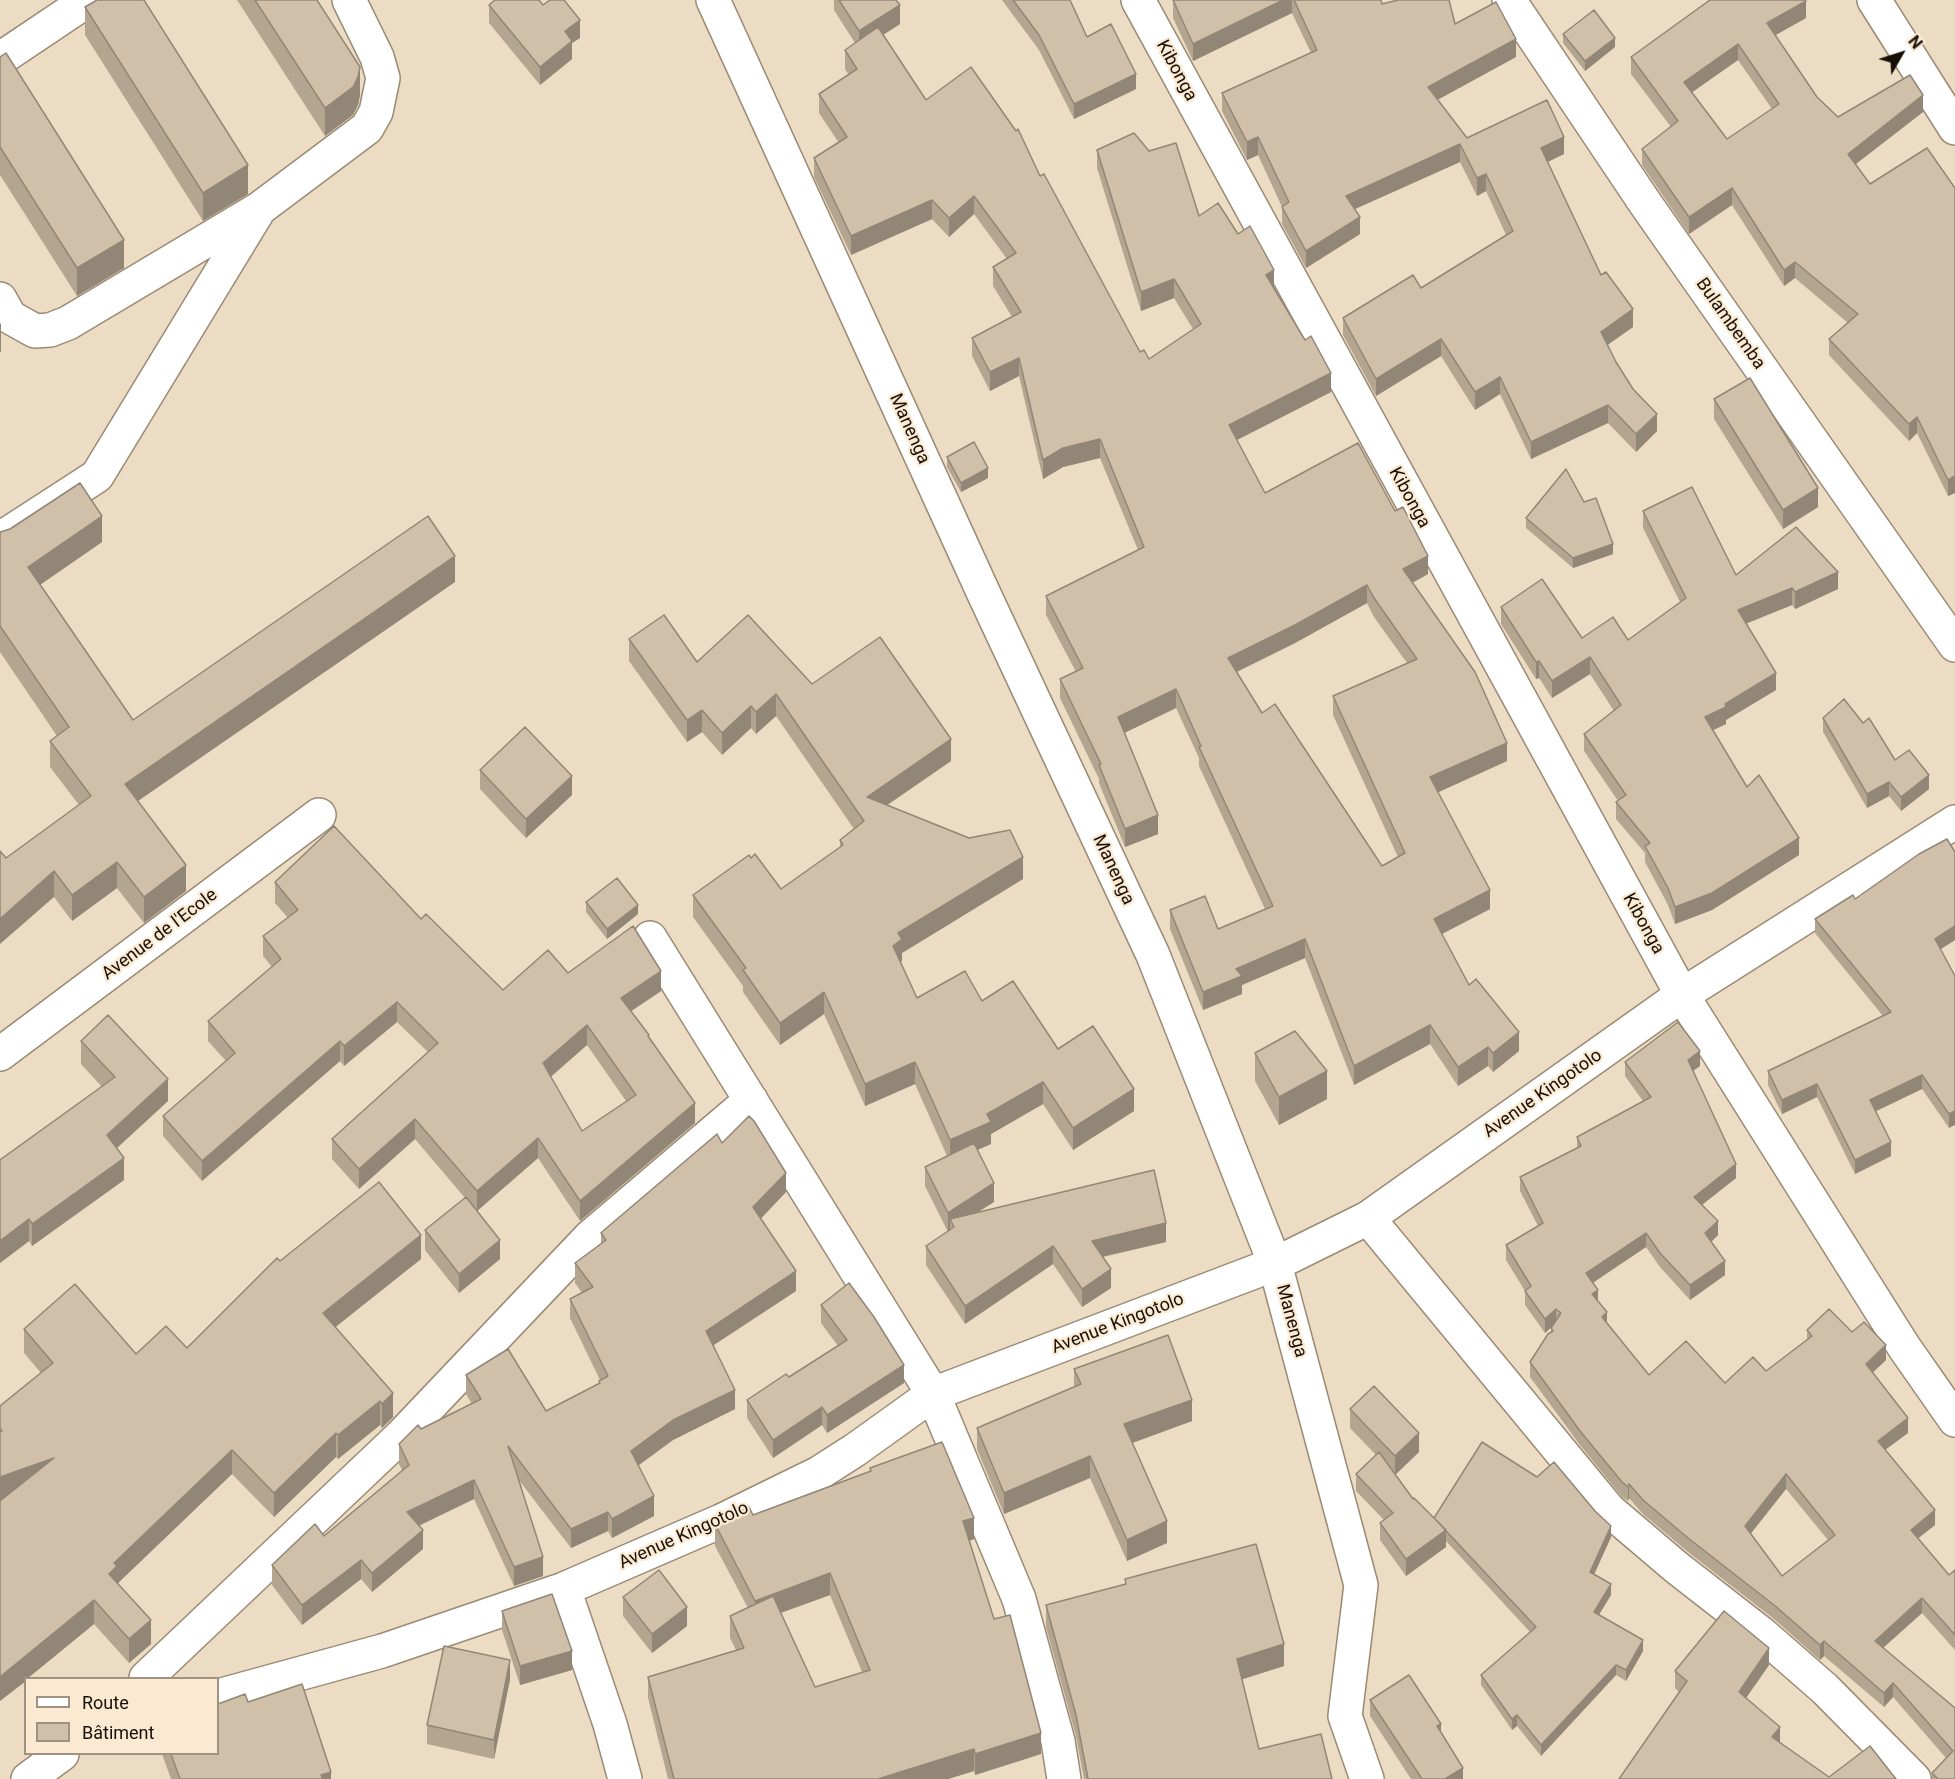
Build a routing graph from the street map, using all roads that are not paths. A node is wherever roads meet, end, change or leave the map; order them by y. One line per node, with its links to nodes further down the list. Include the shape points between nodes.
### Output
1 (88, 0): 7 (street)
2 (349, 0): 9 (street, via 383,78 376,112 367,128)
3 (714, 0): 20 (street, Manenga, via 1153,955)
4 (1138, 0): 16 (street, Kibonga)
5 (1509, 0): 12 (street, Bulambemba, via 1645,203)
6 (1874, 0): 8 (street)
7 (0, 58)
8 (1955, 128)
9 (259, 209): 10 (street, via 50,330 36,331 10,317); 11 (street, via 98,476)
10 (0, 299)
11 (0, 539)
12 (1955, 645)
13 (319, 815): 17 (street, Avenue de l'Ecole)
14 (1955, 822): 16 (street, Avenue Kingotolo)
15 (650, 938): 18 (street)
16 (1682, 995): 19 (street, Avenue Kingotolo); 22 (street, Kibonga, via 1904,1347)
17 (0, 1054)
18 (750, 1100): 21 (street); 24 (street, via 590,1237 401,1436)
19 (1368, 1218): 20 (street, Avenue Kingotolo); 31 (street, via 1608,1510 1825,1689)
20 (1275, 1264): 21 (street, Avenue Kingotolo); 30 (street, Manenga, via 1361,1585 1346,1716)
21 (933, 1394): 23 (street, Avenue Kingotolo, via 819,1473 721,1521); 29 (street, via 1019,1599 1058,1741)
22 (1955, 1420)
23 (564, 1589): 25 (street, Avenue Kingotolo, via 382,1651); 28 (street)
24 (147, 1677)
25 (219, 1696)
26 (61, 1755): 27 (street)
27 (28, 1779)
28 (625, 1779)
29 (1064, 1779)
30 (1367, 1779)
31 (1914, 1779)

